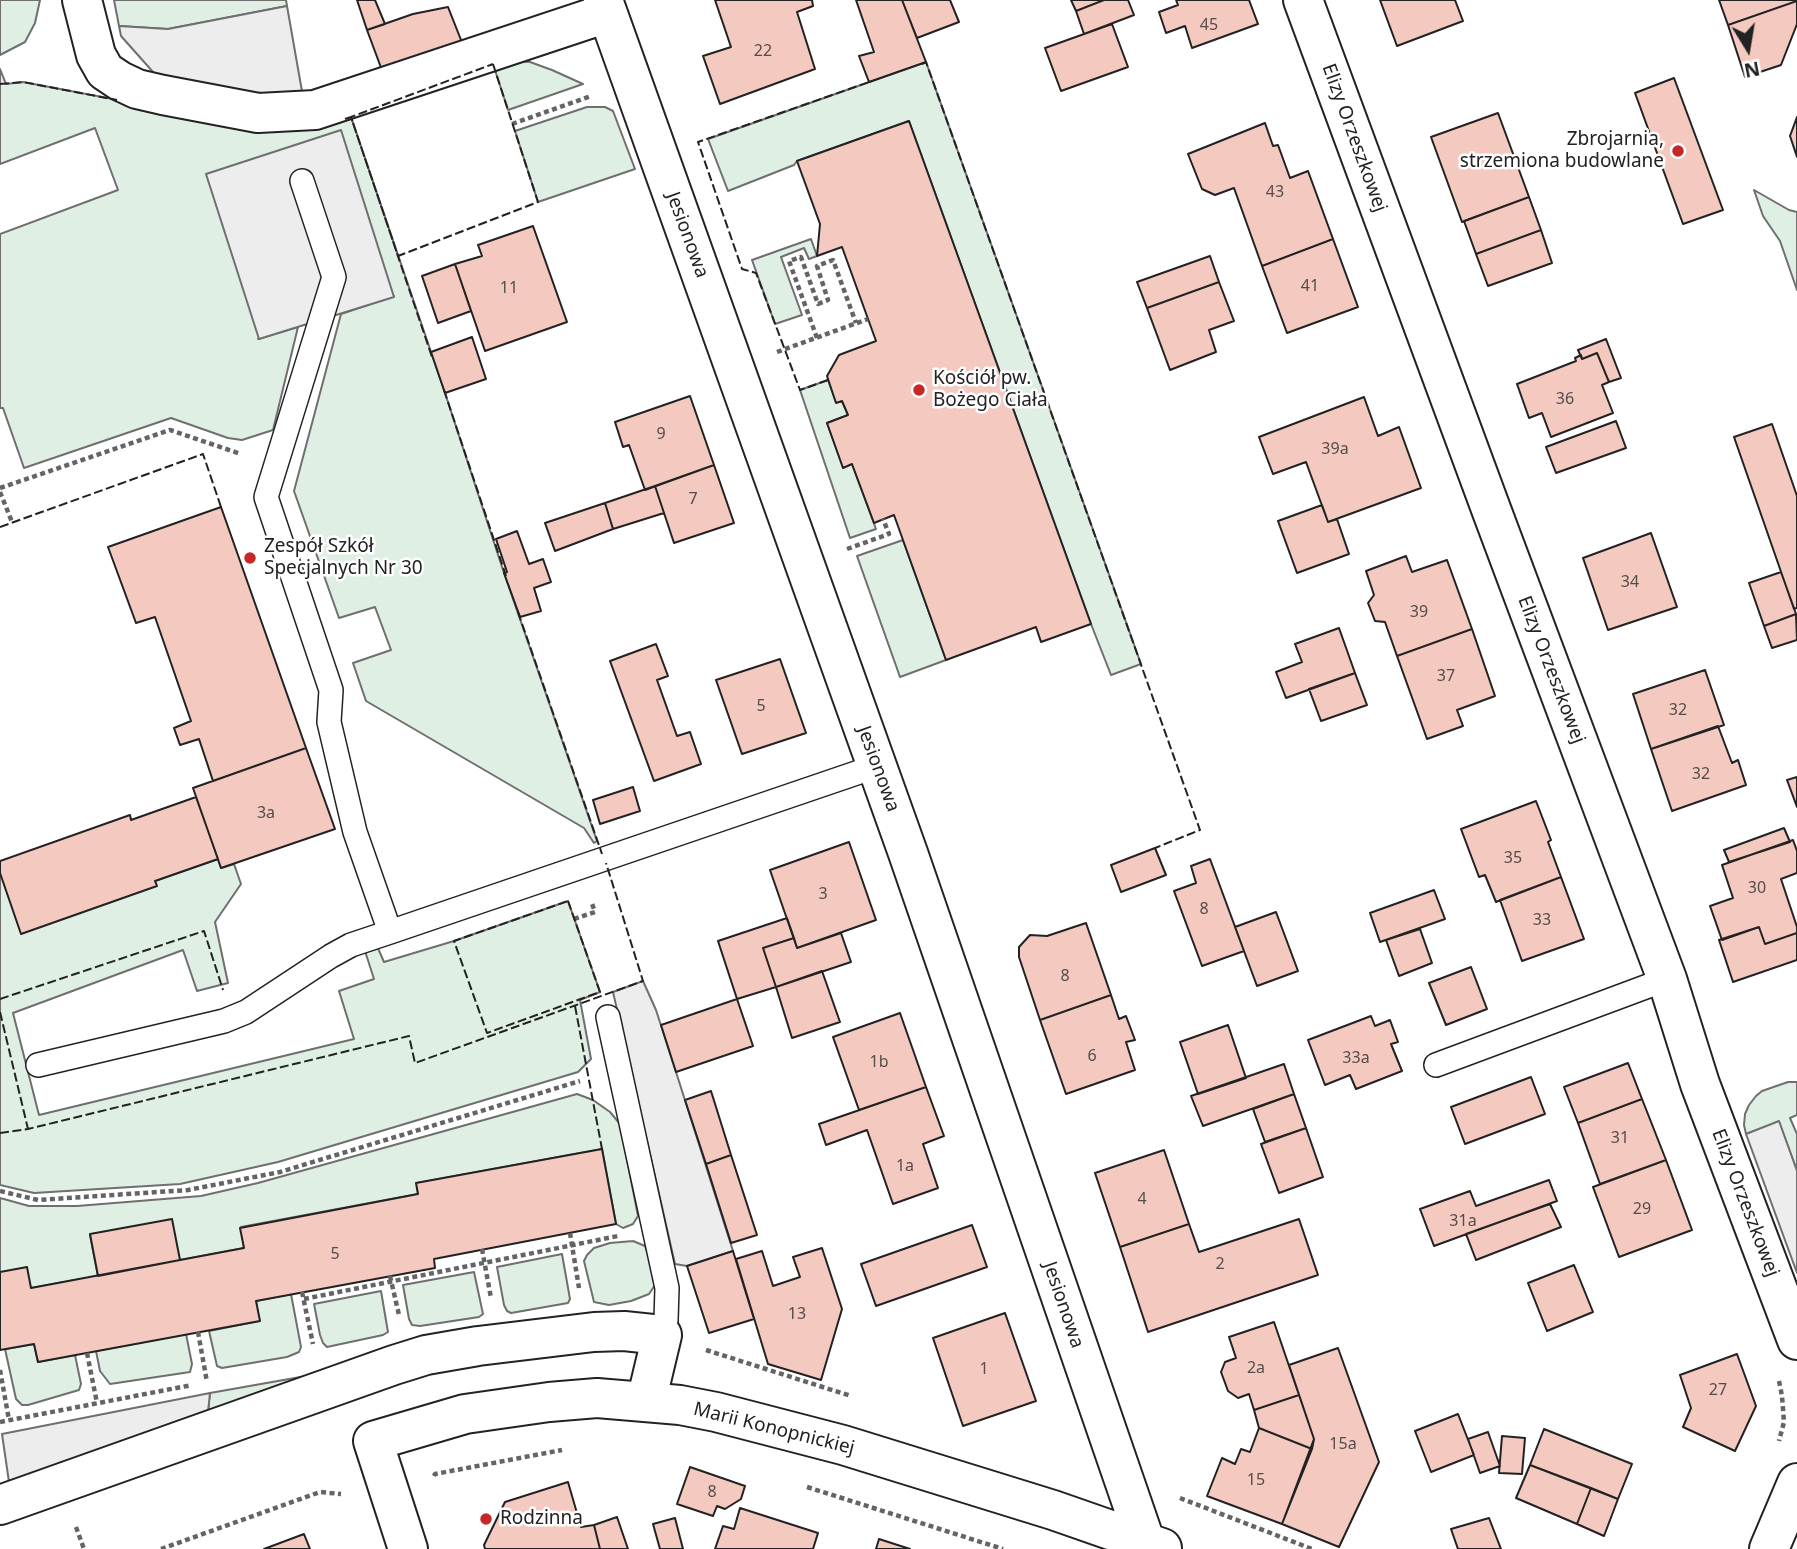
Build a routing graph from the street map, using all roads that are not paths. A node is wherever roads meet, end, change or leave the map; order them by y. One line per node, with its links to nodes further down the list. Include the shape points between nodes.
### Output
1 (82, 0): 3 (street, via 96,55 105,71 120,81 137,89 258,113 315,110)
2 (1303, 0): 7 (street, Elizy Orzeszkowej)
3 (605, 7): 5 (street, Jesionowa)
4 (302, 181): 6 (lane, via 334,277 266,497 331,690 329,722 355,832)
5 (877, 765): 6 (lane); 16 (street, Jesionowa)
6 (390, 932): 9 (lane, via 351,945 246,1012 224,1021)
7 (1667, 979): 10 (lane); 12 (street, Elizy Orzeszkowej, via 1700,1084)
8 (608, 1017): 11 (lane, via 667,1287)
9 (38, 1065)
10 (1436, 1065)
11 (662, 1335): 13 (street); 15 (street, via 624,1331 563,1334 426,1355)
12 (1797, 1340)
13 (646, 1402): 16 (street, Marii Konopnickiej, via 716,1412 843,1445); 17 (street, Marii Konopnickiej, via 597,1398 549,1402 466,1414 373,1441)
14 (1797, 1483): 18 (street)
15 (0, 1505)
16 (1155, 1545)
17 (408, 1549)
18 (1769, 1549)

